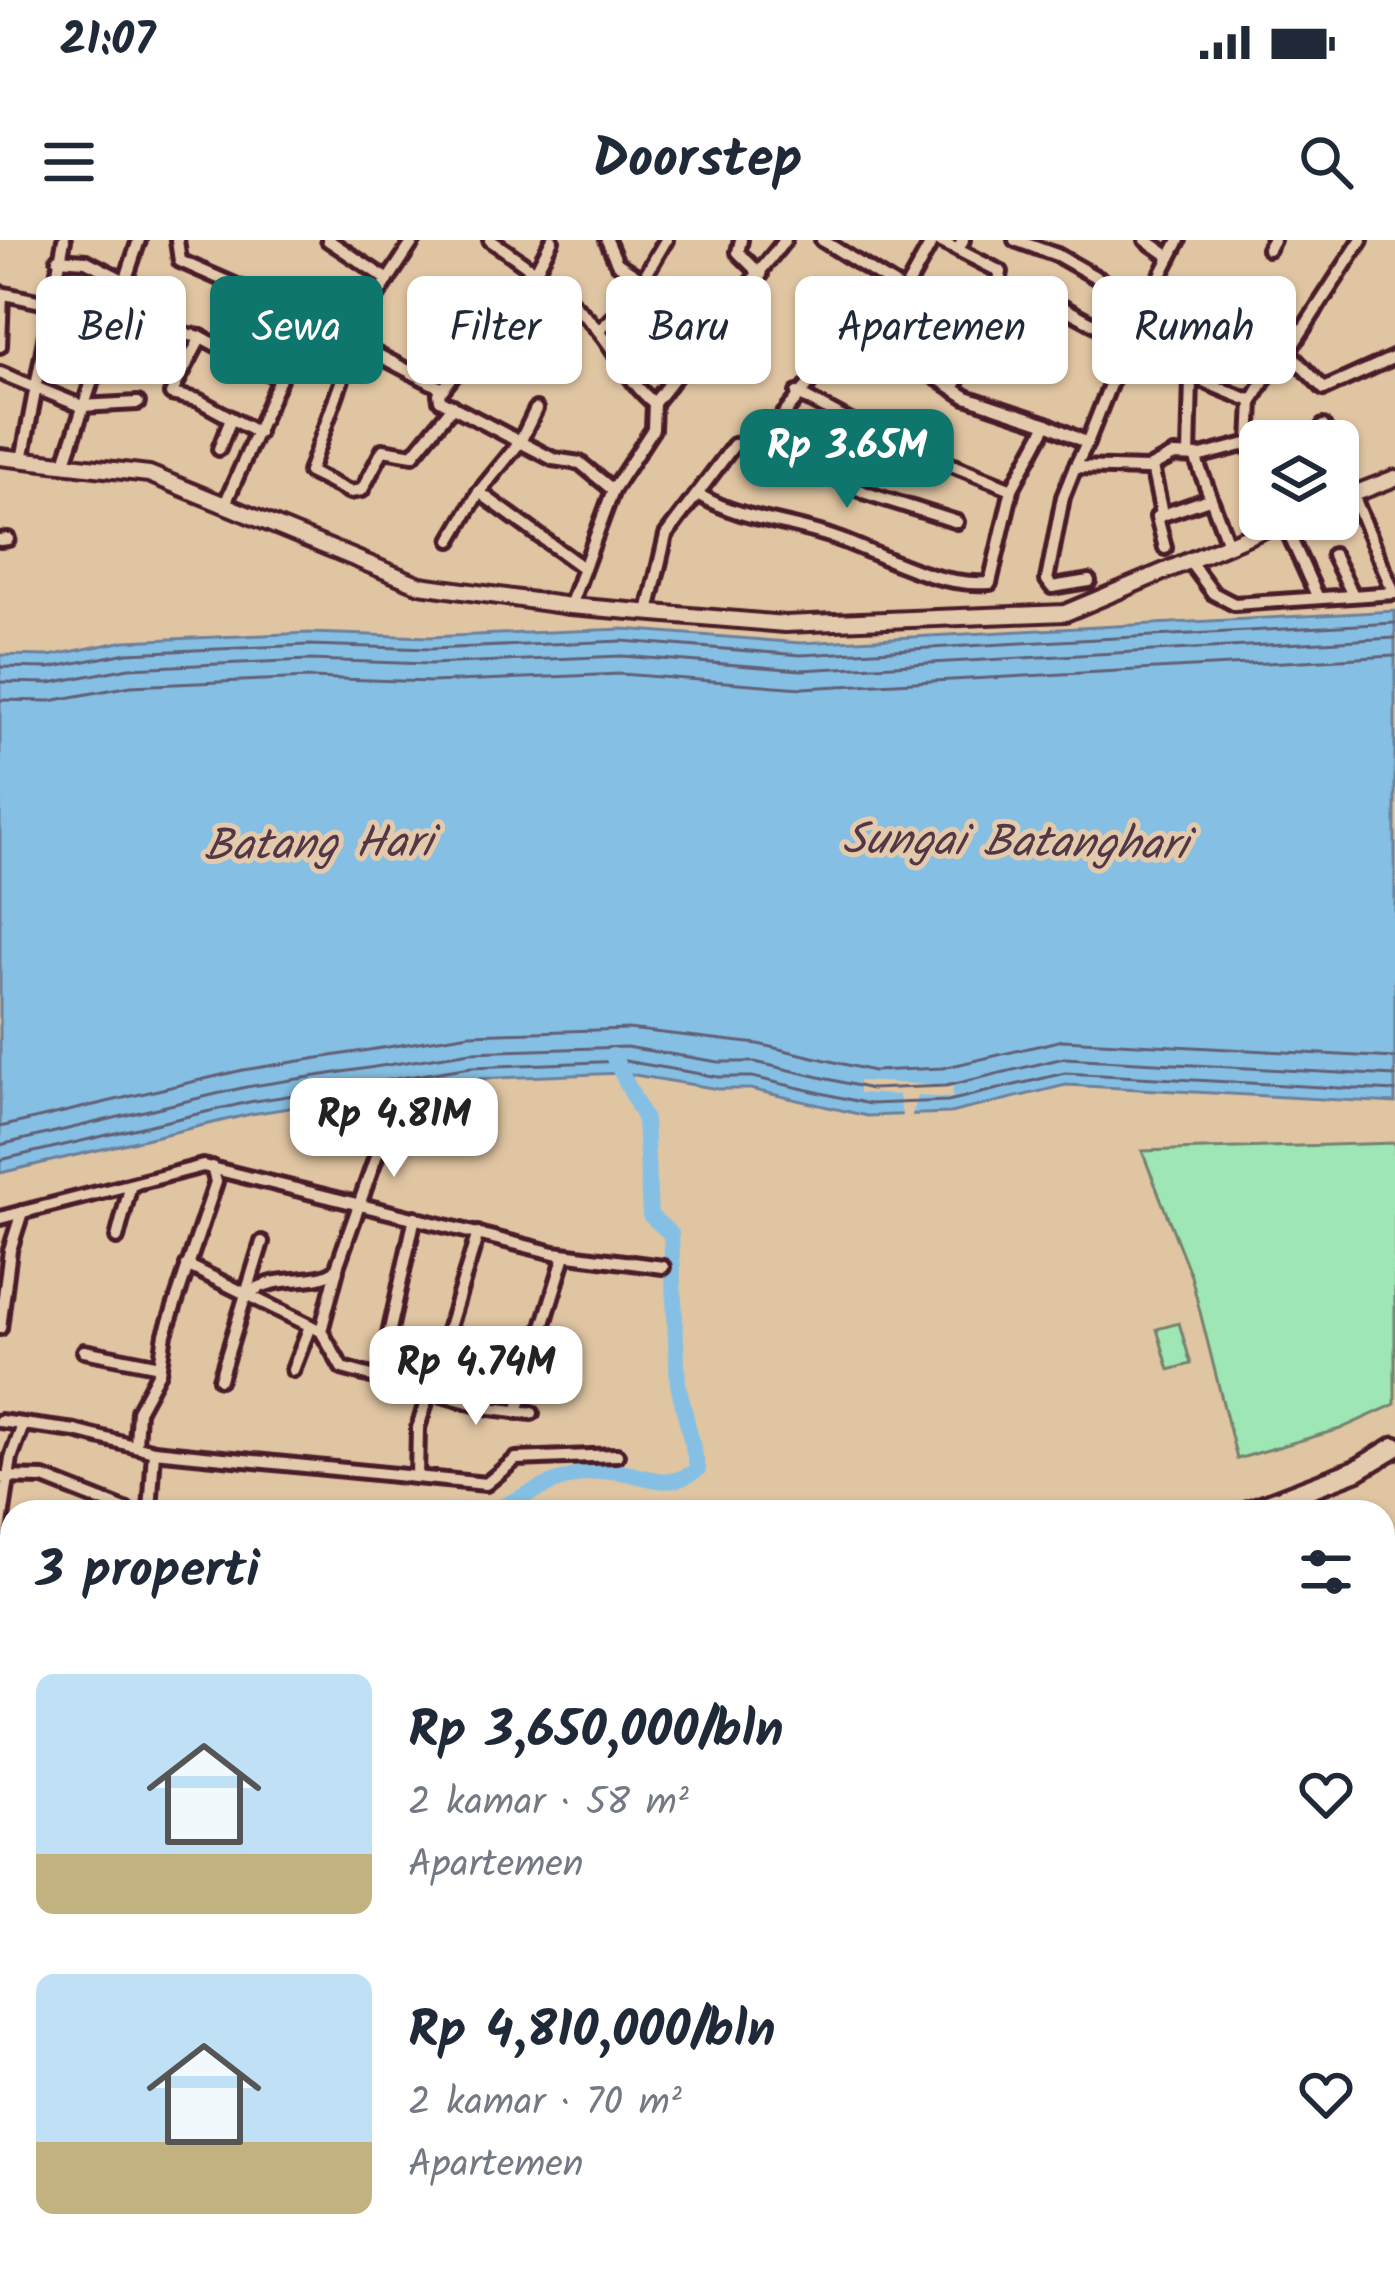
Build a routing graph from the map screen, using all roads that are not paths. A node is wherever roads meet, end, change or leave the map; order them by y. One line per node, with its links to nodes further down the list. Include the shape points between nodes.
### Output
1 (64, 240): 20 (street)
2 (139, 240): 25 (street)
3 (177, 240): 26 (street, via 181,261)
4 (328, 240): 34 (street)
5 (414, 240): 34 (street)
6 (490, 240): 21 (street)
7 (552, 240): 21 (street)
8 (607, 240): 27 (street, via 617,263)
9 (666, 240): 28 (street)
10 (741, 240): 22 (street, via 738,252)
11 (784, 240): 22 (street)
12 (822, 240): 29 (street)
13 (935, 240): 18 (street); 30 (street)
14 (1015, 240): 32 (street)
15 (1146, 240): 19 (street)
16 (1179, 240): 19 (street)
17 (1361, 240): 41 (street)
18 (961, 245): 31 (street)
19 (1170, 257): 33 (street)
20 (58, 259): 23 (street); 24 (street, via 86,261)
21 (536, 271): 39 (street); 61 (street)
22 (761, 274)
23 (56, 276)
24 (115, 276)
25 (125, 276)
26 (215, 276)
27 (637, 276)
28 (645, 276)
29 (877, 276)
30 (914, 276)
31 (1000, 276)
32 (1094, 276)
33 (1160, 276)
34 (388, 280): 35 (street)
35 (383, 289)
36 (1, 294): 37 (street); 43 (street)
37 (36, 303)
38 (606, 323): 39 (street)
39 (599, 331): 65 (street)
40 (186, 333): 42 (street)
41 (1296, 335)
42 (201, 337): 69 (street, via 171,394); 71 (street, via 280,380)
43 (0, 346)
44 (1395, 357): 46 (street, via 1324,389)
45 (383, 360): 61 (street)
46 (1296, 365)
47 (36, 369): 59 (street)
48 (0, 373): 59 (street)
49 (88, 384): 66 (street)
50 (338, 384): 67 (street, via 309,472 357,492 383,450 413,455)
51 (671, 384): 65 (street)
52 (805, 384): 62 (street)
53 (948, 384): 60 (street)
54 (955, 384): 60 (street)
55 (1111, 384): 74 (street)
56 (1191, 384): 76 (street)
57 (1203, 384): 63 (street)
58 (1263, 384): 63 (street)
59 (32, 386): 66 (street); 78 (street)
60 (953, 388): 70 (street)
61 (443, 389): 67 (street, via 440,400)
62 (797, 393): 73 (street); 83 (street, via 873,434)
63 (1252, 401): 76 (street, via 1250,443)
64 (137, 403): 66 (street)
65 (654, 404): 84 (street, via 653,429)
66 (81, 406): 79 (street)
67 (453, 406): 72 (street)
68 (536, 409): 72 (street)
69 (231, 419): 71 (street); 75 (street)
70 (1047, 424): 74 (street); 83 (street)
71 (258, 433): 89 (street)
72 (520, 442): 84 (street, via 580,463); 85 (street)
73 (761, 442): 87 (street, via 734,446); 92 (street, via 866,494)
74 (1088, 442): 80 (street)
75 (220, 449)
76 (1192, 456): 81 (street); 88 (street)
77 (0, 457): 78 (street)
78 (22, 460): 79 (street)
79 (65, 462): 89 (street, via 149,474)
80 (1075, 467): 81 (street); 101 (street, via 1047,580)
81 (1152, 467): 91 (street)
82 (1395, 478): 86 (street)
83 (1012, 489): 87 (street, via 989,584 930,577)
84 (613, 490): 100 (street)
85 (479, 492): 94 (street); 100 (street)
86 (1359, 492)
87 (700, 496): 106 (street, via 666,535)
88 (1209, 500): 91 (street); 96 (street)
89 (225, 504): 105 (street, via 420,585)
90 (1359, 506): 102 (street)
91 (1162, 514): 97 (street, via 1156,518)
92 (957, 522)
93 (1239, 539): 96 (street)
94 (451, 540)
95 (1294, 540): 104 (street)
96 (1228, 544): 99 (street)
97 (1165, 548)
98 (1333, 555): 103 (street)
99 (1190, 562): 104 (street, via 1213,593 1234,604); 106 (street, via 1065,613 785,624)
100 (582, 567): 105 (street)
101 (1089, 581)
102 (1394, 593): 103 (street)
103 (1354, 595): 104 (street)
104 (1318, 598)
105 (570, 606): 106 (street)
106 (648, 612)
107 (382, 1140): 110 (street)
108 (212, 1167): 109 (street); 110 (street); 118 (street, via 216,1182)
109 (130, 1188): 111 (street); 115 (street)
110 (361, 1204): 112 (street); 119 (street)
111 (22, 1212): 113 (street); 122 (street)
112 (415, 1217): 114 (street); 127 (street)
113 (0, 1218)
114 (478, 1233): 117 (street); 129 (street)
115 (117, 1238)
116 (262, 1242): 121 (street)
117 (565, 1255): 120 (street); 130 (street)
118 (187, 1265): 121 (street); 125 (street)
119 (338, 1266): 121 (street, via 327,1276 274,1279); 123 (street)
120 (663, 1267)
121 (247, 1292): 123 (street); 128 (street)
122 (0, 1328)
123 (315, 1328): 126 (street); 127 (street, via 342,1368)
124 (83, 1351): 125 (street)
125 (160, 1366): 134 (street, via 139,1411)
126 (293, 1370)
127 (380, 1375): 129 (street)
128 (220, 1379)
129 (430, 1389): 130 (street); 139 (street, via 418,1428)
130 (517, 1412): 131 (street)
131 (532, 1413)
132 (0, 1421): 133 (street)
133 (23, 1425): 134 (street); 138 (street)
134 (136, 1445): 136 (street)
135 (1395, 1447): 142 (highway)
136 (154, 1450): 139 (street); 141 (street)
137 (617, 1455): 139 (street, via 516,1460 486,1484)
138 (4, 1476): 140 (street, via 44,1478)
139 (417, 1477)
140 (100, 1500)
141 (151, 1500)
142 (1297, 1500)

